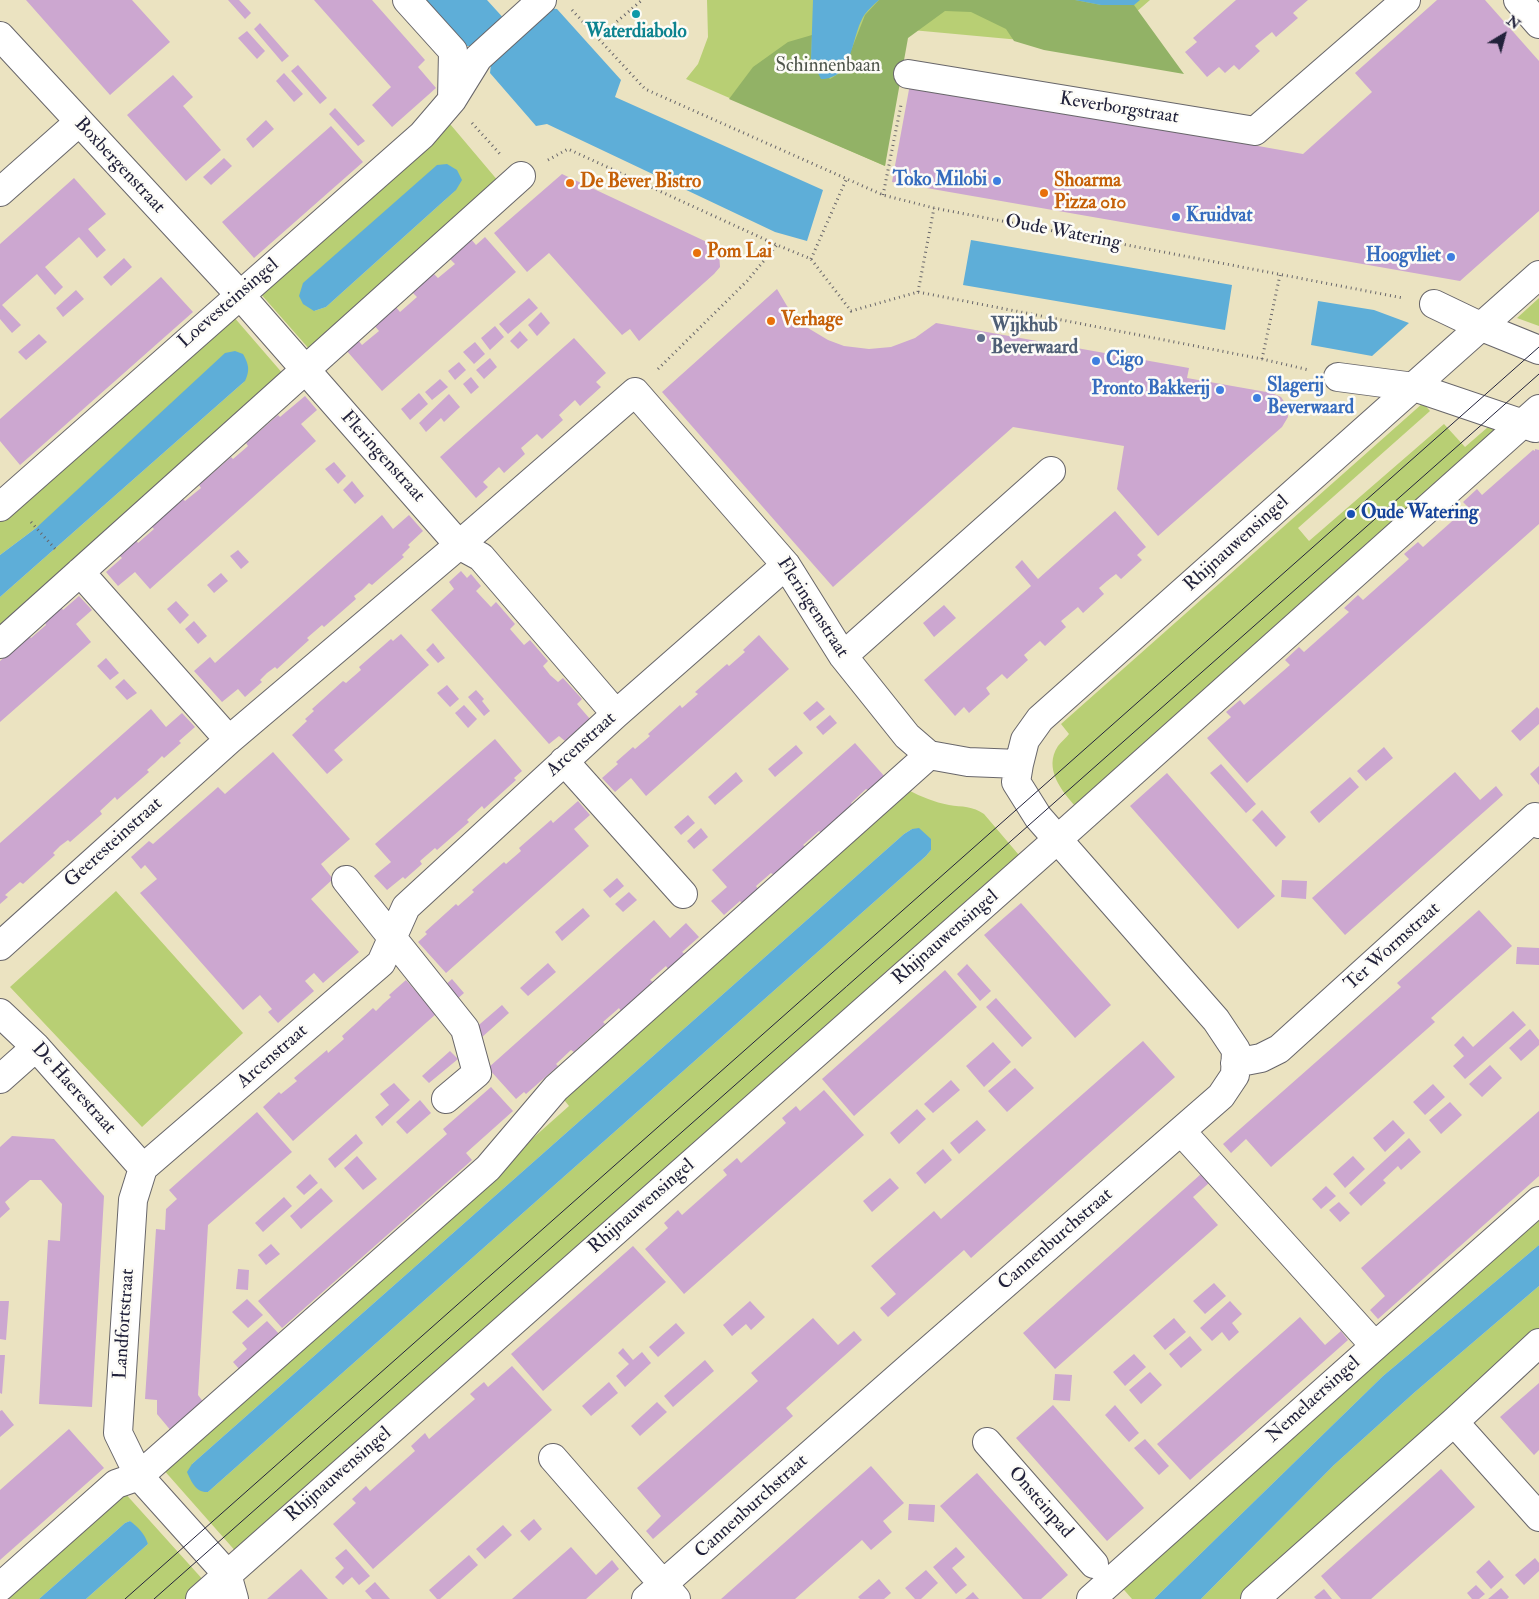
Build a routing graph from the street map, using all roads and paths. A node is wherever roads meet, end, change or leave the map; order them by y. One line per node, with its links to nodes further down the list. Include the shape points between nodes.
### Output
1 (407, 0): 11 (street, via 453,51)
2 (542, 0): 11 (street, via 478,58)
3 (642, 0): 9 (path)
4 (1406, 0): 10 (street, Keverborgstraat, via 1255,131)
5 (1518, 0): 7 (street)
6 (568, 6): 9 (path, Oude Watering)
7 (1539, 24)
8 (0, 36): 12 (street, Boxbergenstraat)
9 (598, 38): 14 (path, Oude Watering, via 644,89)
10 (908, 74): 16 (path)
11 (452, 100): 13 (path); 23 (street, Loevesteinsingel, via 422,134)
12 (79, 122): 15 (street); 23 (street, Boxbergenstraat)
13 (520, 176): 18 (path, via 568,149); 28 (street)
14 (846, 180): 16 (path, Oude Watering); 19 (path)
15 (0, 192)
16 (883, 195): 17 (path, Oude Watering)
17 (934, 208): 20 (path, Oude Watering); 22 (path)
18 (777, 246): 19 (path); 31 (path, via 747,281)
19 (811, 259): 22 (path, via 850,311)
20 (1280, 275): 24 (path, Oude Watering); 27 (path)
21 (1539, 275): 25 (street, Rhijnauwensingel)
22 (918, 292): 27 (path)
23 (240, 295): 28 (street, Boxbergenstraat); 34 (street, Loevesteinsingel)
24 (1434, 304): 25 (street)
25 (1482, 327): 26 (street); 30 (street, Rhijnauwensingel)
26 (1539, 350)
27 (1262, 359): 29 (path)
28 (304, 370): 36 (street, Fleringenstraat); 39 (street)
29 (1338, 377): 30 (street)
30 (1414, 387): 32 (street); 46 (street, Rhijnauwensingel, via 1040,720 1024,740)
31 (635, 392): 36 (street); 38 (street, Fleringenstraat)
32 (1533, 421): 48 (street, Rhijnauwensingel)
33 (1051, 471): 41 (street)
34 (1, 504)
35 (34, 525): 37 (path)
36 (459, 545): 42 (street, Fleringenstraat, via 481,557); 43 (street, Geeresteinstraat)
37 (58, 552)
38 (786, 564): 41 (street, Fleringenstraat); 42 (street, Arcenstraat)
39 (80, 572): 40 (street); 43 (street)
40 (0, 644)
41 (843, 656): 44 (street, Fleringenstraat, via 907,736)
42 (616, 714): 45 (street, Arcenstraat)
43 (229, 740): 52 (street, Geeresteinstraat)
44 (929, 755): 46 (street, via 968,762); 66 (street, via 556,1088 488,1168)
45 (564, 761): 50 (street); 51 (street, Arcenstraat, via 406,906)
46 (1019, 764): 48 (street, Rhijnauwensingel, via 1016,782 1038,817)
47 (1539, 824): 55 (street, Ter Wormstraat, via 1535,817 1279,1049 1261,1058)
48 (1058, 839): 55 (street, via 1216,1020 1236,1050); 69 (street, Rhijnauwensingel)
49 (346, 880): 51 (street)
50 (683, 894)
51 (392, 938): 57 (street, via 465,1029 477,1073); 59 (street, Arcenstraat, via 381,963)
52 (0, 946)
53 (0, 1013): 54 (street, De Haerestraat)
54 (36, 1047): 56 (street); 59 (street, De Haerestraat)
55 (1235, 1063): 58 (street, Cannenburchstraat, via 1235,1075 1221,1096)
56 (0, 1079)
57 (446, 1100)
58 (1181, 1131): 62 (street); 71 (street, Cannenburchstraat, via 877,1396)
59 (144, 1168): 66 (street, Landfortstraat, via 133,1200 118,1433)
60 (1539, 1201): 62 (street, Nemelaersingel)
61 (1539, 1343): 63 (street)
62 (1375, 1346): 73 (street, Nemelaersingel)
63 (1454, 1422): 67 (street); 74 (street)
64 (987, 1442): 68 (street, Onsteinpad)
65 (553, 1458): 71 (street)
66 (139, 1476): 69 (street); 70 (street, via 116,1484)
67 (1539, 1517)
68 (1094, 1564)
69 (230, 1586): 72 (street, Rhijnauwensingel)
70 (0, 1587)
71 (662, 1594)
72 (200, 1599)
73 (1091, 1599)
74 (1255, 1599)

